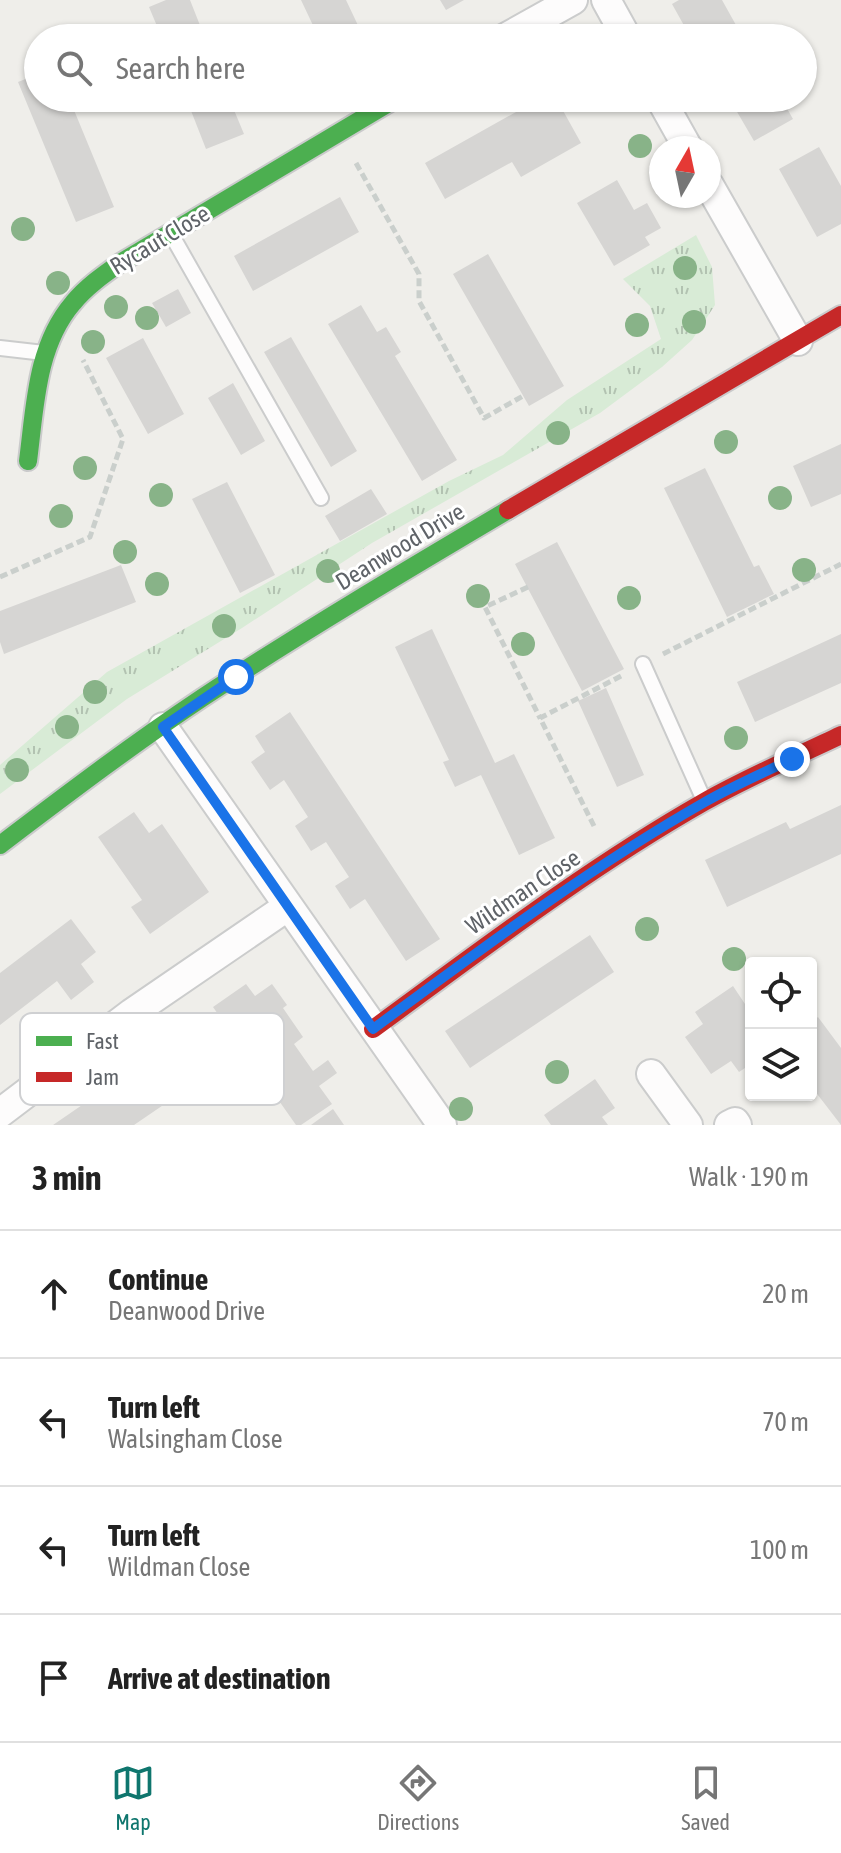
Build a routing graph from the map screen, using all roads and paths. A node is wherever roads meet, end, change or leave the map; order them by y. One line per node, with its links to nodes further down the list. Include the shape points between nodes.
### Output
1 (573, 0): 3 (street)
2 (606, 0): 4 (street)
3 (530, 24)
4 (619, 24)
5 (372, 112): 7 (street, Rycaut Close)
6 (668, 112): 8 (street)
7 (339, 131): 10 (street, Rycaut Close); 16 (path, via 419,274 419,301 484,418)
8 (681, 136)
9 (721, 206): 13 (street)
10 (171, 234): 12 (street, Rycaut Close, via 97,277); 18 (lane)
11 (841, 315): 13 (street, Deanwood Drive)
12 (61, 316): 15 (street, Rycaut Close); 20 (path, via 123,439 90,537)
13 (798, 341): 24 (street, Deanwood Drive, via 370,593)
14 (0, 348): 15 (lane)
15 (45, 353): 17 (street, Rycaut Close)
16 (523, 396)
17 (28, 461)
18 (321, 498)
19 (841, 564): 22 (path)
20 (0, 577)
21 (528, 587): 23 (path, via 485,607)
22 (643, 664): 23 (path); 26 (lane)
23 (540, 718): 28 (path)
24 (163, 727): 27 (street, Deanwood Drive); 29 (street)
25 (841, 735): 26 (street, Wildman Close)
26 (705, 802): 28 (street, Wildman Close)
27 (0, 845)
28 (612, 861): 31 (street, Wildman Close)
29 (287, 907): 30 (street); 31 (street)
30 (132, 1013)
31 (373, 1029): 35 (street)
32 (651, 1074): 36 (street)
33 (20, 1098): 34 (street)
34 (0, 1113)
35 (442, 1125)
36 (688, 1125)
37 (729, 1125): 38 (street)
38 (737, 1125)

